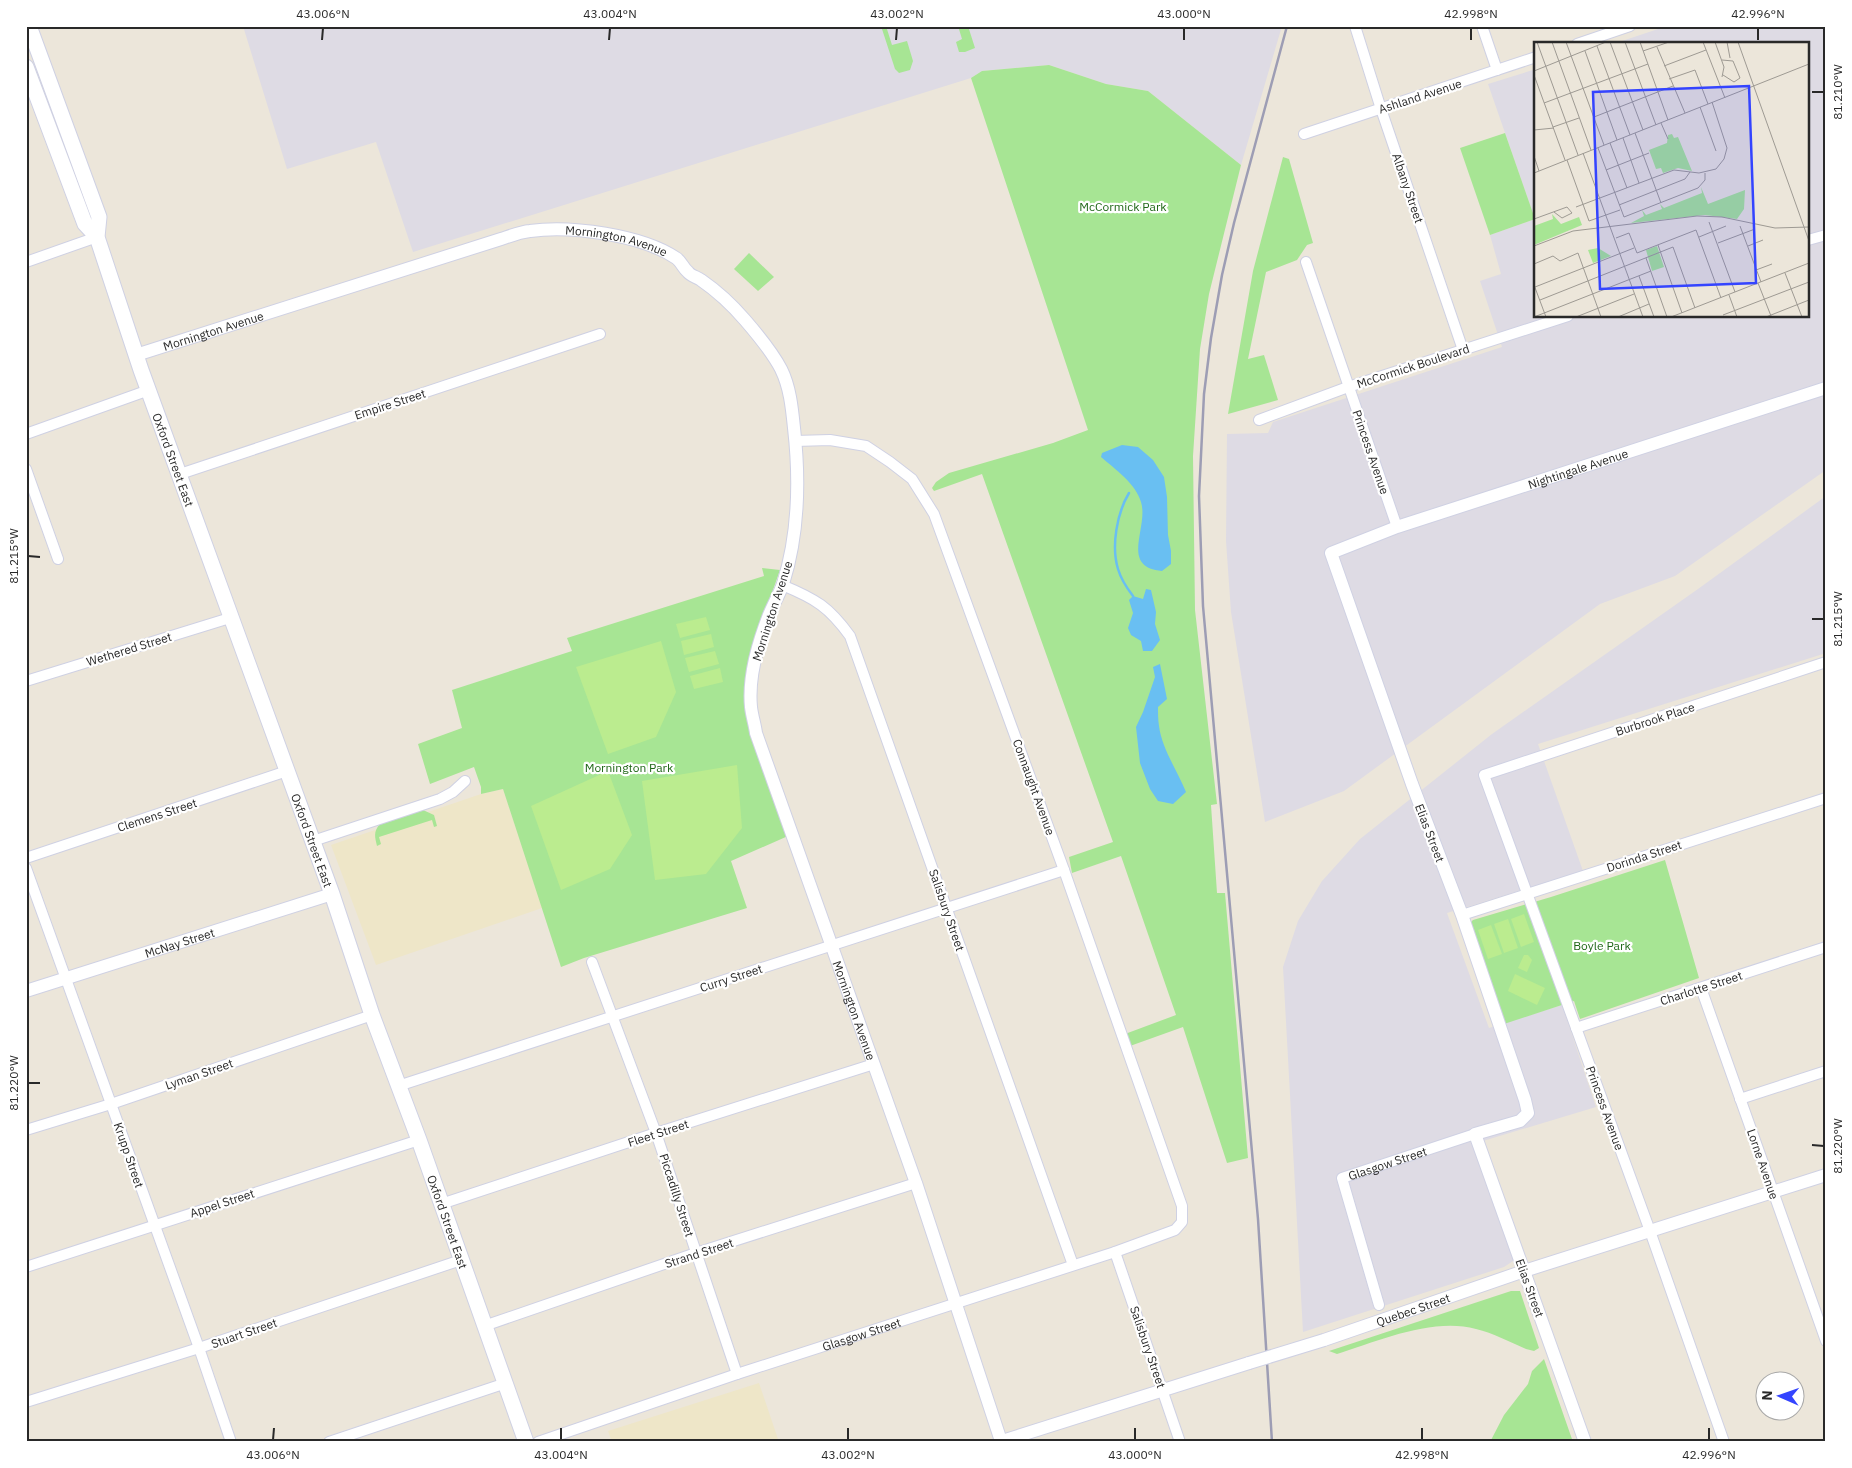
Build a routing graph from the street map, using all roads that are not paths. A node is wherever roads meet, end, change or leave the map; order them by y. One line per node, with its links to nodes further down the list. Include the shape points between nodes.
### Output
1 (29, 26): 13 (main road, Oxford Street East, via 99,217)
2 (1355, 26): 10 (street, Albany Street)
3 (1482, 26): 9 (street)
4 (1630, 26): 5 (street)
5 (1609, 30): 6 (street)
6 (1582, 42)
7 (1534, 58): 9 (street, Ashland Avenue)
8 (26, 67): 13 (main road, Oxford Street East, via 85,224)
9 (1497, 70): 10 (street, Ashland Avenue)
10 (1381, 109): 11 (street, Ashland Avenue); 19 (street, Albany Street)
11 (1304, 134)
12 (1826, 235): 14 (street)
13 (98, 237): 15 (street); 20 (main road, Oxford Street East)
14 (1810, 239)
15 (26, 262)
16 (1306, 262): 21 (street, Princess Avenue)
17 (1562, 318): 19 (street, McCormick Boulevard)
18 (600, 334): 28 (street, Empire Street)
19 (1462, 350): 21 (street, McCormick Boulevard)
20 (136, 355): 23 (main road, Oxford Street East); 26 (street, Mornington Avenue, via 529,230 599,232 650,246 677,258 688,273 701,280 745,319 782,370 791,400)
21 (1348, 387): 24 (street, McCormick Boulevard); 29 (street, Princess Avenue)
22 (1826, 388): 29 (street, Nightingale Avenue)
23 (149, 390): 25 (street); 28 (main road, Oxford Street East)
24 (1259, 420)
25 (26, 434)
26 (796, 441): 32 (street, Mornington Avenue, via 796,526); 43 (street, Connaught Avenue, via 830,440 866,446 912,479 921,492 934,514)
27 (26, 469): 31 (street)
28 (180, 474): 33 (main road, Oxford Street East)
29 (1397, 528): 30 (street, Nightingale Avenue)
30 (1331, 553): 47 (street, Elias Street)
31 (58, 559)
32 (782, 585): 46 (street, Salisbury Street, via 810,596 826,607 850,636); 48 (street, Mornington Avenue, via 756,651 751,706 756,733)
33 (233, 617): 35 (street, Wethered Street); 36 (main road, Oxford Street East)
34 (1826, 662): 37 (street, Burbrook Place)
35 (26, 681)
36 (287, 771): 40 (main road, Oxford Street East); 41 (street, Clemens Street)
37 (1484, 775): 45 (street, Princess Avenue)
38 (465, 782): 40 (street, via 440,800)
39 (1826, 798): 45 (street, Dorinda Street)
40 (313, 841): 44 (main road, Oxford Street East)
41 (26, 858)
42 (26, 868): 51 (street, Krupp Street)
43 (1064, 870): 46 (street, Curry Street); 71 (street, Connaught Avenue, via 1182,1206)
44 (332, 894): 51 (street, McNay Street); 54 (main road, Oxford Street East)
45 (1527, 894): 47 (street, Dorinda Street); 56 (street, Princess Avenue)
46 (947, 908): 48 (street, Curry Street); 77 (street, Salisbury Street)
47 (1462, 915): 62 (street, Elias Street)
48 (832, 945): 55 (street, Curry Street); 57 (street, Mornington Avenue)
49 (1826, 947): 52 (street, Charlotte Street)
50 (592, 962): 55 (street, Piccadilly Street)
51 (66, 978): 53 (street, McNay Street); 61 (street, Krupp Street)
52 (1701, 988): 56 (street, Charlotte Street); 60 (street, Lorne Avenue)
53 (26, 991)
54 (372, 1015): 59 (main road, Oxford Street East); 61 (street, Lyman Street)
55 (613, 1016): 59 (street, Curry Street); 64 (street, Piccadilly Street)
56 (1576, 1028): 73 (street, Princess Avenue)
57 (874, 1064): 64 (street, Fleet Street); 68 (street, Mornington Avenue)
58 (1826, 1071): 60 (street)
59 (398, 1086): 66 (main road, Oxford Street East)
60 (1740, 1099): 69 (street, Lorne Avenue)
61 (111, 1104): 63 (street, Lyman Street); 72 (street, Krupp Street)
62 (1528, 1113): 65 (street, Glasgow Street, via 1520,1121)
63 (26, 1130)
64 (656, 1133): 70 (street, Fleet Street); 75 (street, Piccadilly Street)
65 (1475, 1134): 79 (street, Elias Street); 81 (street, Glasgow Street, via 1342,1178)
66 (419, 1140): 70 (main road, Oxford Street East); 72 (street, Appel Street)
67 (1826, 1175): 69 (street, Quebec Street)
68 (916, 1183): 75 (street, Strand Street); 80 (street, Mornington Avenue)
69 (1773, 1192): 73 (street, Quebec Street); 83 (street, Lorne Avenue)
70 (442, 1204): 76 (main road, Oxford Street East)
71 (1182, 1222): 74 (street, Glasgow Street, via 1175,1230)
72 (153, 1225): 78 (street, Appel Street); 84 (street, Krupp Street)
73 (1650, 1231): 79 (street, Quebec Street); 96 (street, Princess Avenue)
74 (1115, 1252): 77 (street, Glasgow Street); 87 (street, Salisbury Street)
75 (696, 1253): 82 (street, Strand Street); 85 (street, Piccadilly Street)
76 (461, 1260): 82 (main road, Oxford Street East); 84 (street, Stuart Street)
77 (1074, 1265): 80 (street, Glasgow Street)
78 (26, 1266)
79 (1524, 1271): 87 (street, Quebec Street, bridge, via 1324,1340); 95 (street, Elias Street)
80 (957, 1304): 85 (street, Glasgow Street); 93 (street, Mornington Avenue)
81 (1380, 1305)
82 (484, 1326): 86 (main road, Oxford Street East)
83 (1826, 1341)
84 (199, 1348): 88 (street, Stuart Street); 89 (street, Krupp Street)
85 (737, 1374): 92 (street, Glasgow Street)
86 (506, 1383): 90 (street); 91 (main road, Oxford Street East)
87 (1163, 1390): 93 (street, Quebec Street); 94 (street, Salisbury Street)
88 (26, 1402)
89 (231, 1442)
90 (329, 1442)
91 (526, 1442)
92 (538, 1442)
93 (1000, 1442)
94 (1180, 1442)
95 (1585, 1442)
96 (1724, 1442)

